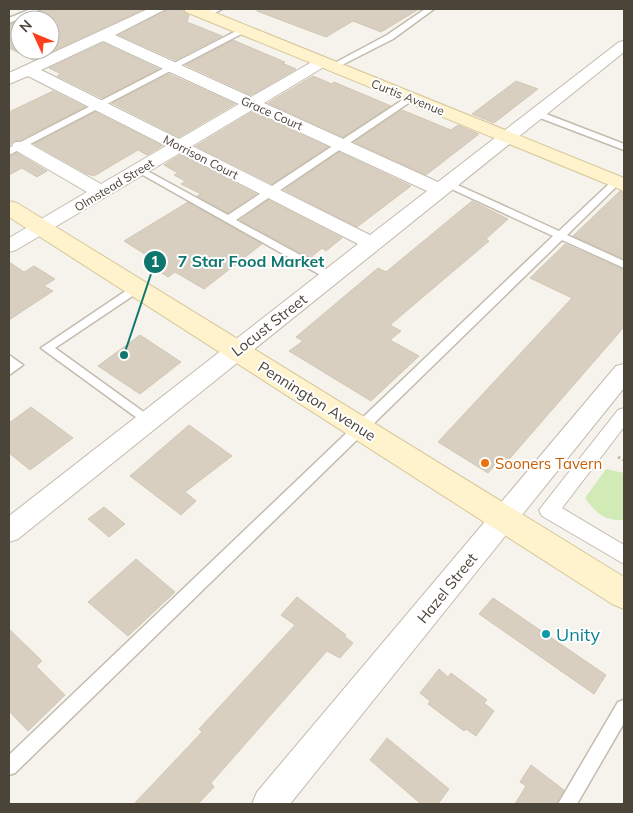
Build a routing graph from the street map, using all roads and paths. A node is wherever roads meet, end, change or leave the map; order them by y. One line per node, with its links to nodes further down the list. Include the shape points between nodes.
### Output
1 (37, 9): 5 (lane)
2 (159, 9): 7 (street)
3 (430, 9): 9 (lane, via 390,37)
4 (206, 11): 6 (main road, Curtis Avenue)
5 (9, 21)
6 (245, 30): 9 (main road, Curtis Avenue); 10 (lane)
7 (102, 35): 10 (street, Grace Court); 11 (street)
8 (624, 45): 16 (street, Locust Street)
9 (328, 64): 13 (main road, Curtis Avenue); 14 (street, Olmstead Street)
10 (172, 68): 14 (street, Grace Court); 15 (lane)
11 (29, 70): 12 (street); 15 (street, Morrison Court)
12 (9, 79)
13 (410, 98): 17 (main road, Curtis Avenue); 18 (lane)
14 (252, 104): 18 (street, Grace Court); 19 (street, Olmstead Street)
15 (99, 106): 19 (street, Morrison Court); 21 (lane)
16 (538, 114): 17 (street, Locust Street); 20 (lane)
17 (508, 138): 23 (main road, Curtis Avenue); 24 (street, Locust Street)
18 (341, 144): 24 (street, Grace Court); 26 (lane)
19 (179, 146): 22 (street, Olmstead Street); 26 (street, Morrison Court)
20 (624, 147)
21 (15, 149): 25 (street)
22 (139, 170): 25 (street, Olmstead Street); 28 (lane)
23 (620, 184): 30 (lane)
24 (445, 187): 30 (lane); 31 (street, Locust Street)
25 (101, 192): 29 (street, Olmstead Street)
26 (270, 192): 28 (lane); 31 (street, Morrison Court)
27 (9, 208): 29 (main road, Pennington Avenue)
28 (228, 220): 34 (lane)
29 (40, 228): 32 (street, Olmstead Street); 35 (main road, Pennington Avenue)
30 (560, 236): 33 (lane); 42 (lane)
31 (373, 244): 34 (street, Locust Street)
32 (9, 246)
33 (624, 265)
34 (331, 277): 36 (street, Locust Street)
35 (136, 288): 36 (main road, Pennington Avenue); 41 (lane, via 47,348)
36 (237, 351): 41 (street, Locust Street); 42 (main road, Pennington Avenue)
37 (9, 359): 38 (lane, via 17,365)
38 (9, 370)
39 (624, 372): 43 (street, Hazel Street)
40 (624, 415): 45 (street, via 549,510)
41 (148, 421): 44 (street, Locust Street)
42 (360, 428): 43 (main road, Pennington Avenue); 48 (lane)
43 (504, 518): 46 (main road, Pennington Avenue); 49 (street, Hazel Street)
44 (9, 531)
45 (624, 555)
46 (624, 594)
47 (624, 708): 50 (lane)
48 (9, 767)
49 (269, 804)
50 (567, 804)

